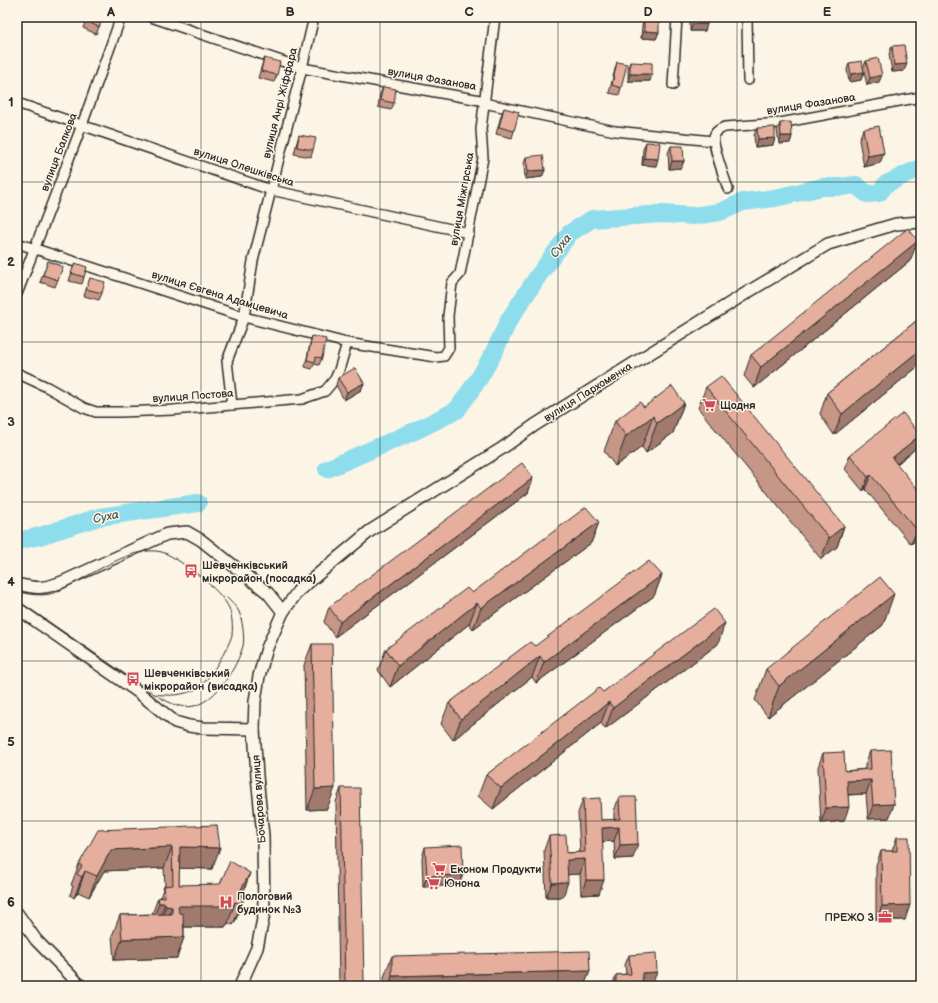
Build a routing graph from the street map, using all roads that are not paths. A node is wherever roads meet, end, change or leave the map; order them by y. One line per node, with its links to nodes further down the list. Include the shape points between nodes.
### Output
1 (121, 17): 13 (street, вулиця Балкова)
2 (151, 17): 7 (street, вулиця Фазанова)
3 (314, 17): 7 (street, вулиця Анрі Жіффара)
4 (495, 17): 12 (street, вулиця Міжгірська)
5 (677, 17): 9 (street)
6 (747, 17): 8 (street)
7 (302, 68): 12 (street, вулиця Фазанова, via 480,100); 16 (street, вулиця Анрі Жіффара)
8 (748, 80)
9 (673, 85)
10 (921, 97): 14 (street, вулиця Фазанова, via 780,123 725,127 716,132)
11 (17, 103): 13 (street, вулиця Олешківська)
12 (484, 103): 14 (street, вулиця Фазанова, via 615,132); 18 (street, вулиця Міжгірська, via 481,129 484,158)
13 (82, 125): 16 (street, вулиця Олешківська); 20 (street, вулиця Балкова)
14 (713, 141): 15 (street)
15 (728, 189)
16 (271, 190): 18 (street, вулиця Олешківська); 22 (street, вулиця Анрі Жіффара, via 253,261)
17 (921, 222): 29 (street, вулиця Пархоменка, via 896,224 828,244 748,292 370,531 298,591)
18 (469, 233): 24 (street, вулиця Міжгірська, via 460,274 452,283 448,316 449,348)
19 (17, 243): 20 (street, вулиця Євгена Адамцевича)
20 (35, 249): 21 (street, вулиця Балкова); 22 (street, вулиця Євгена Адамцевича)
21 (17, 294)
22 (244, 318): 23 (street, вулиця Євгена Адамцевича); 26 (street, вулиця Анрі Жіффара, via 227,361)
23 (347, 343): 24 (street, вулиця Євгена Адамцевича, via 436,357); 26 (street, вулиця Постова, via 335,379 325,391 302,399)
24 (444, 356)
25 (17, 373): 26 (street, вулиця Постова, via 96,412)
26 (232, 405)
27 (17, 584): 29 (street, via 47,588 167,534 187,532 201,540 268,593)
28 (17, 608): 30 (street, via 138,692 175,722 203,728)
29 (283, 612): 30 (street, Бочарова вулиця, via 267,648 259,676)
30 (254, 729): 33 (street, Бочарова вулиця, via 263,836 264,914 257,948)
31 (17, 913): 32 (street, via 36,940)
32 (81, 986)
33 (240, 986)

